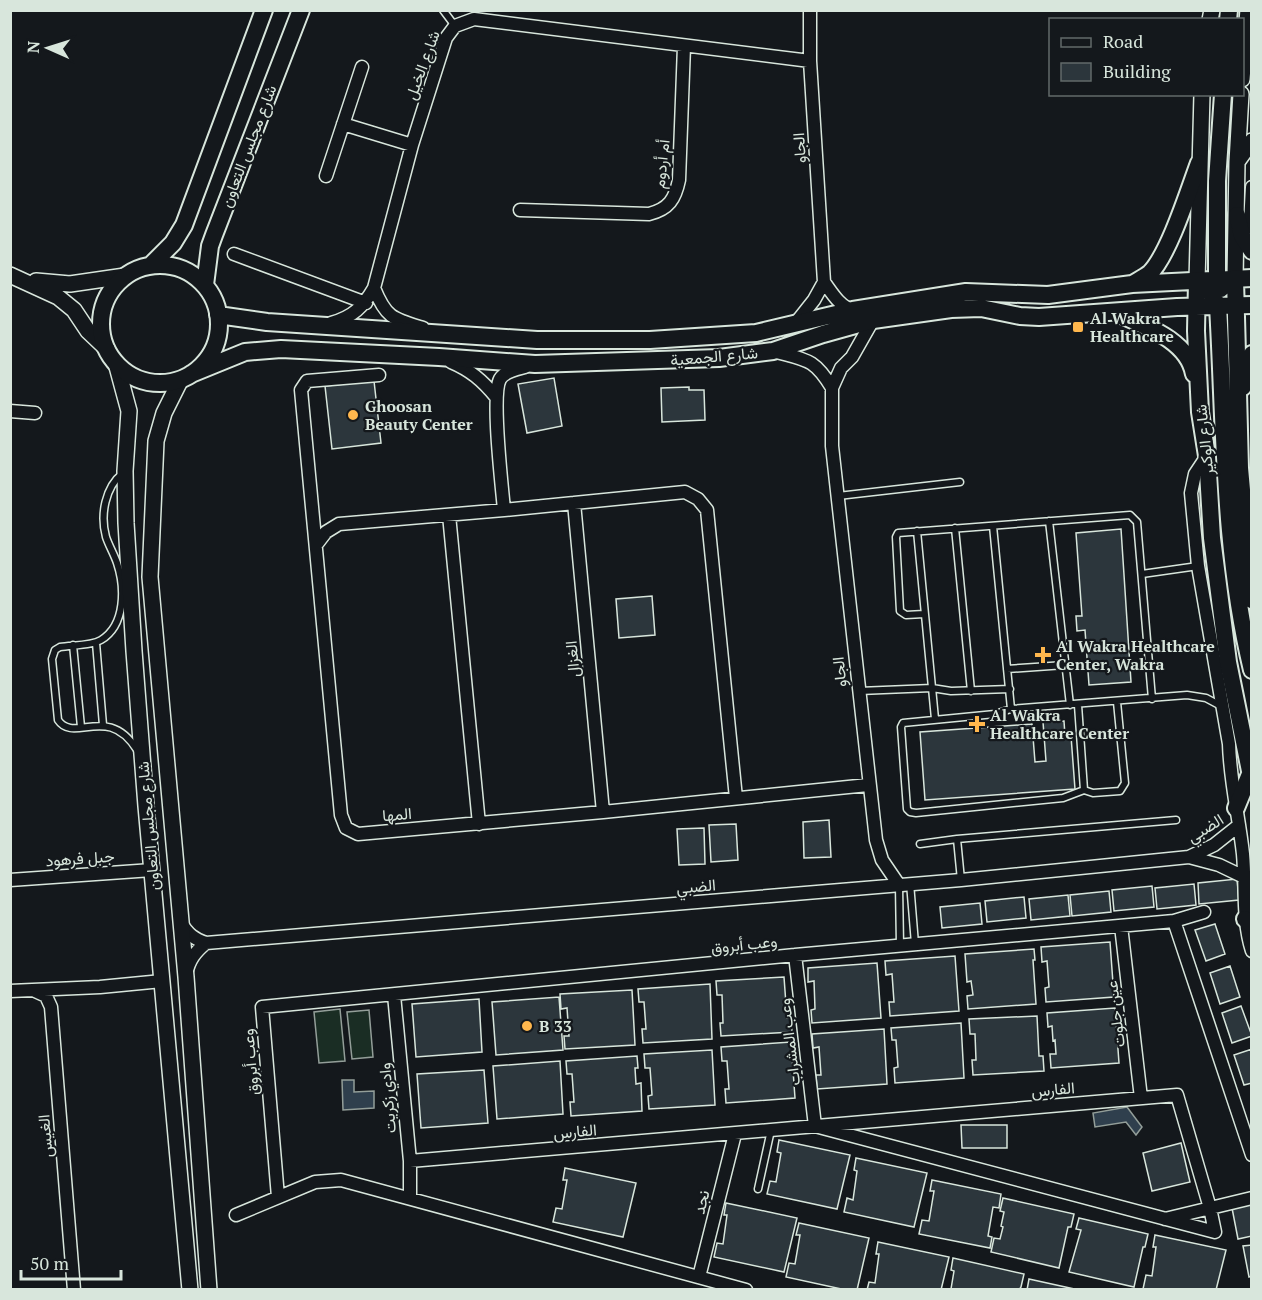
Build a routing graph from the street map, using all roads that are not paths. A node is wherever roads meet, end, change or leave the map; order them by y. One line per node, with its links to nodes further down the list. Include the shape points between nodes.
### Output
1 (264, 10): 26 (main road, شارع مجلس التعاون, via 184,225)
2 (300, 10): 33 (main road, شارع مجلس التعاون, via 210,246)
3 (443, 10): 6 (lane)
4 (810, 10): 9 (street, الجاو)
5 (1248, 10): 8 (street)
6 (455, 26): 7 (street, شارع الخيل, via 474,19); 16 (street, شارع الخيل, via 446,38)
7 (684, 46): 9 (street, شارع الخيل); 21 (street, أم أردوم, via 679,180 669,205 649,214)
8 (1244, 56)
9 (810, 62): 31 (street, الجاو)
10 (362, 67): 14 (street)
11 (1203, 96): 18 (street)
12 (1223, 96): 35 (main road, via 1217,181)
13 (1241, 96): 17 (street, شارع الوكير)
14 (343, 124): 16 (street); 19 (street)
15 (1251, 141): 17 (street)
16 (412, 145): 34 (street, شارع الخيل)
17 (1237, 162): 22 (street, شارع الوكير)
18 (1199, 163): 30 (street); 32 (main road, via 1156,265)
19 (326, 176)
20 (1251, 187): 23 (street)
21 (520, 210)
22 (1237, 215): 24 (main road); 35 (street, شارع الوكير)
23 (1251, 228)
24 (1251, 251)
25 (234, 254): 36 (street)
26 (151, 265): 28 (main road); 33 (main road, via 189,272)
27 (10, 275): 29 (street)
28 (125, 276): 29 (street, via 70,284); 46 (main road, via 111,291 103,309 102,330)
29 (26, 280): 46 (street, via 74,310)
30 (1197, 281): 32 (main road, شارع الجمعية); 35 (main road, شارع الجمعية)
31 (824, 282): 37 (street, via 836,298); 41 (street)
32 (1132, 284): 37 (main road, شارع الجمعية, via 1048,296 966,292)
33 (205, 285): 39 (main road)
34 (374, 288): 36 (street, شارع الخيل); 43 (street, via 382,307 398,320)
35 (1225, 292): 38 (main road, شارع الجمعية, via 1177,307); 54 (main road, شارع الوكير); 55 (main road, شارع الوكير); 78 (main road, via 1230,531)
36 (366, 303): 42 (street, شارع الخيل, via 346,319)
37 (853, 310): 41 (main road, شارع الجمعية)
38 (1113, 311): 40 (main road, شارع الجمعية, via 1039,317 981,308 951,309); 55 (main road, via 1184,350 1193,368)
39 (218, 315): 42 (main road, شارع الجمعية); 50 (main road, via 213,349 204,363)
40 (873, 320): 44 (main road, شارع الجمعية); 51 (street, الجاو)
41 (795, 324): 43 (main road, شارع الجمعية, via 756,333 650,340 537,340)
42 (321, 326): 43 (main road, شارع الجمعية)
43 (444, 334)
44 (773, 351): 48 (main road, شارع الجمعية, via 719,358); 51 (street, via 811,361)
45 (1251, 354): 54 (main road)
46 (111, 356): 50 (main road, via 130,375 146,381 164,383); 58 (street, شارع مجلس التعاون, via 129,411)
47 (439, 357): 48 (main road, شارع الجمعية); 50 (main road, شارع الجمعية, via 281,349 245,352); 52 (street, via 468,369)
48 (535, 364): 52 (street, via 501,378)
49 (379, 375): 69 (street, المها, via 307,381 301,390)
50 (186, 376): 112 (street, شارع مجلس التعاون, via 164,413 156,441 150,577)
51 (832, 388): 60 (street, الجاو, via 832,446)
52 (496, 397): 62 (street)
53 (10, 411): 56 (street)
54 (1237, 411): 68 (main road, شارع الوكير)
55 (1200, 412): 57 (main road, شارع الوكير)
56 (35, 413)
57 (1207, 456): 70 (street, via 1195,474 1191,493); 93 (main road, شارع الوكير, via 1212,538 1228,663)
58 (125, 471): 74 (lane, via 113,480 104,513 106,537 119,573 120,613 108,635); 92 (street, شارع مجلس التعاون)
59 (960, 482): 60 (lane)
60 (838, 496): 81 (street, الجاو)
61 (574, 503): 62 (street); 96 (street, via 684,492 698,499 707,510); 98 (street, الغزال)
62 (504, 510): 63 (street)
63 (449, 514): 69 (street, via 339,524); 100 (street)
64 (1049, 521): 65 (lane); 71 (lane, via 1130,515 1137,522); 76 (lane)
65 (993, 526): 66 (lane); 77 (lane)
66 (955, 528): 67 (lane); 82 (lane)
67 (917, 531): 73 (lane); 73 (lane, via 898,533 896,537 900,610 906,615)
68 (1248, 532): 72 (main road, شارع الوكير)
69 (316, 545): 100 (street, المها, via 341,815 346,828 358,834)
70 (1198, 566): 71 (lane); 87 (street)
71 (1142, 574): 83 (lane)
72 (1251, 600)
73 (924, 614): 79 (lane)
74 (96, 643): 75 (lane); 90 (lane)
75 (73, 645): 91 (lane); 91 (lane, via 57,648 52,659 58,720 68,729)
76 (1065, 665): 77 (lane); 85 (lane)
77 (1007, 669): 80 (lane)
78 (1251, 670)
79 (932, 688): 81 (lane); 82 (lane); 89 (lane)
80 (1010, 689): 82 (lane); 88 (lane)
81 (858, 691): 94 (street, الجاو)
82 (971, 691)
83 (1152, 699): 84 (lane); 87 (lane, via 1187,695)
84 (1118, 702): 86 (lane); 95 (lane, via 1125,783 1119,791)
85 (1070, 705): 86 (lane); 88 (lane)
86 (1078, 705): 95 (lane)
87 (1222, 706): 97 (street)
88 (1011, 709): 89 (lane)
89 (935, 719): 95 (lane, via 903,723 901,727 910,812 1063,798)
90 (104, 725): 91 (lane); 92 (lane, via 122,731)
91 (81, 728)
92 (142, 758): 105 (street, شارع مجلس التعاون)
93 (1251, 778): 97 (main road)
94 (868, 785): 96 (street, المها); 109 (street, الجاو, via 878,850 887,868)
95 (1084, 790)
96 (736, 798): 98 (street, المها)
97 (1236, 808): 101 (street)
98 (603, 812): 100 (street, المها)
99 (1176, 820): 102 (lane)
100 (479, 824)
101 (1238, 826): 104 (street, الضبي, via 1214,845); 106 (street)
102 (957, 839): 103 (lane); 108 (lane)
103 (920, 844)
104 (1189, 857): 106 (street, الضبي, via 1219,865); 108 (street, الضبي)
105 (152, 870): 107 (street, جبل فرهود); 121 (street, شارع مجلس التعاون)
106 (1244, 878): 113 (street)
107 (10, 880)
108 (961, 880): 109 (street, الضبي)
109 (905, 884): 115 (street, الضبي); 116 (lane, الجاو); 117 (lane)
110 (1204, 912): 111 (street, وعب أبروق)
111 (1174, 921): 114 (street, وعب أبروق); 129 (street)
112 (180, 922): 115 (street, via 186,932); 120 (street, شارع مجلس التعاون)
113 (1248, 922): 118 (street)
114 (1121, 926): 116 (street, وعب أبروق); 125 (street, عين جلوت)
115 (206, 943): 120 (street, via 196,952)
116 (915, 944): 117 (street, وعب أبروق)
117 (900, 946): 119 (street, وعب أبروق)
118 (1251, 951)
119 (795, 955): 124 (street, وعب أبروق); 126 (street, وعب المشراب)
120 (186, 977): 141 (street, شارع مجلس التعاون)
121 (162, 981): 122 (street); 140 (street, شارع مجلس التعاون)
122 (33, 990): 123 (street); 139 (street, الغيس, via 45,996 51,1007)
123 (10, 991)
124 (394, 995): 130 (street, وادي زكريت); 132 (street, وعب أبروق, via 262,1007)
125 (1141, 1098): 126 (street, الفارس); 135 (street, الفارس, via 1178,1095)
126 (815, 1126): 127 (street, الفارس); 137 (street, الفارس)
127 (771, 1130): 128 (street, الفارس); 131 (lane)
128 (735, 1134): 130 (street, الفارس); 138 (street, نجد)
129 (1251, 1155)
130 (410, 1161): 133 (street, وادي زكريت)
131 (758, 1189)
132 (278, 1197): 133 (street, via 315,1182 341,1180); 136 (street)
133 (410, 1198): 138 (street)
134 (1251, 1198): 135 (street, الفارس)
135 (1210, 1208): 137 (street, الفارس); 137 (street, الفارس, via 1215,1232)
136 (236, 1215)
137 (1162, 1219)
138 (699, 1277): 142 (street)
139 (74, 1290)
140 (190, 1290)
141 (209, 1290)
142 (746, 1290)

